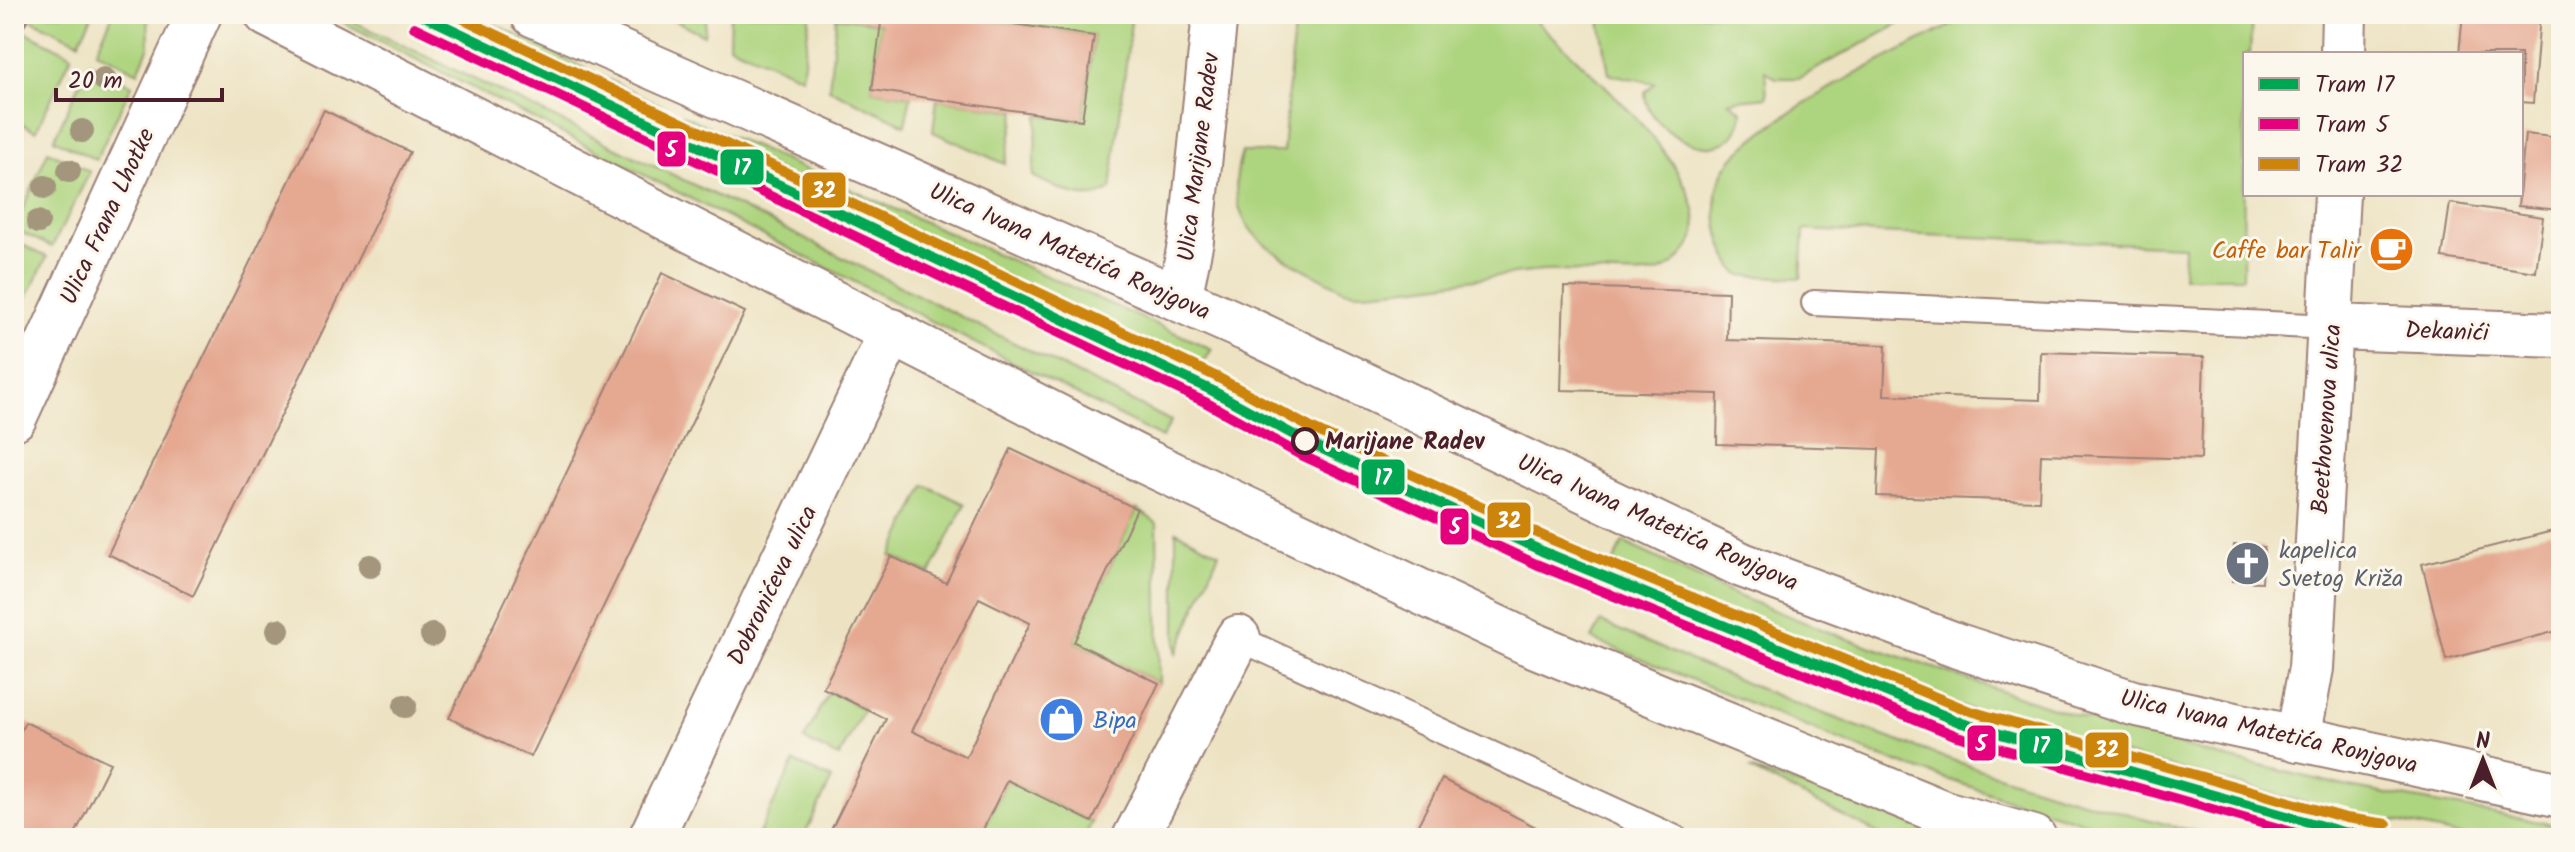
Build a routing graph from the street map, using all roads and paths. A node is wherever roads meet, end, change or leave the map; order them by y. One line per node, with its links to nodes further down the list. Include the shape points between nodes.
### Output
1 (199, 14): 13 (street, Ulica Frana Lhotke)
2 (267, 14): 11 (street)
3 (533, 14): 8 (street, Ulica Ivana Matetića Ronjgova)
4 (1215, 14): 8 (street, Ulica Marijane Radev, via 1191,240)
5 (2344, 14): 6 (street)
6 (2343, 52)
7 (2337, 196): 10 (street, Beethovenova ulica)
8 (1179, 299): 15 (street, Ulica Ivana Matetića Ronjgova, via 1742,565 1958,646 2133,703)
9 (1814, 303): 10 (lane)
10 (2333, 327): 12 (street, Dekanići); 15 (street, Beethovenova ulica, via 2311,668)
11 (892, 331): 17 (street, Dobronićeva ulica); 20 (street, via 1140,459 1529,643 1944,813)
12 (2561, 335)
13 (14, 418)
14 (1238, 638): 18 (street); 19 (lane)
15 (2298, 739): 16 (street, Ulica Ivana Matetića Ronjgova)
16 (2561, 795)
17 (651, 838)
18 (1135, 838)
19 (1675, 838)
20 (2034, 838)

